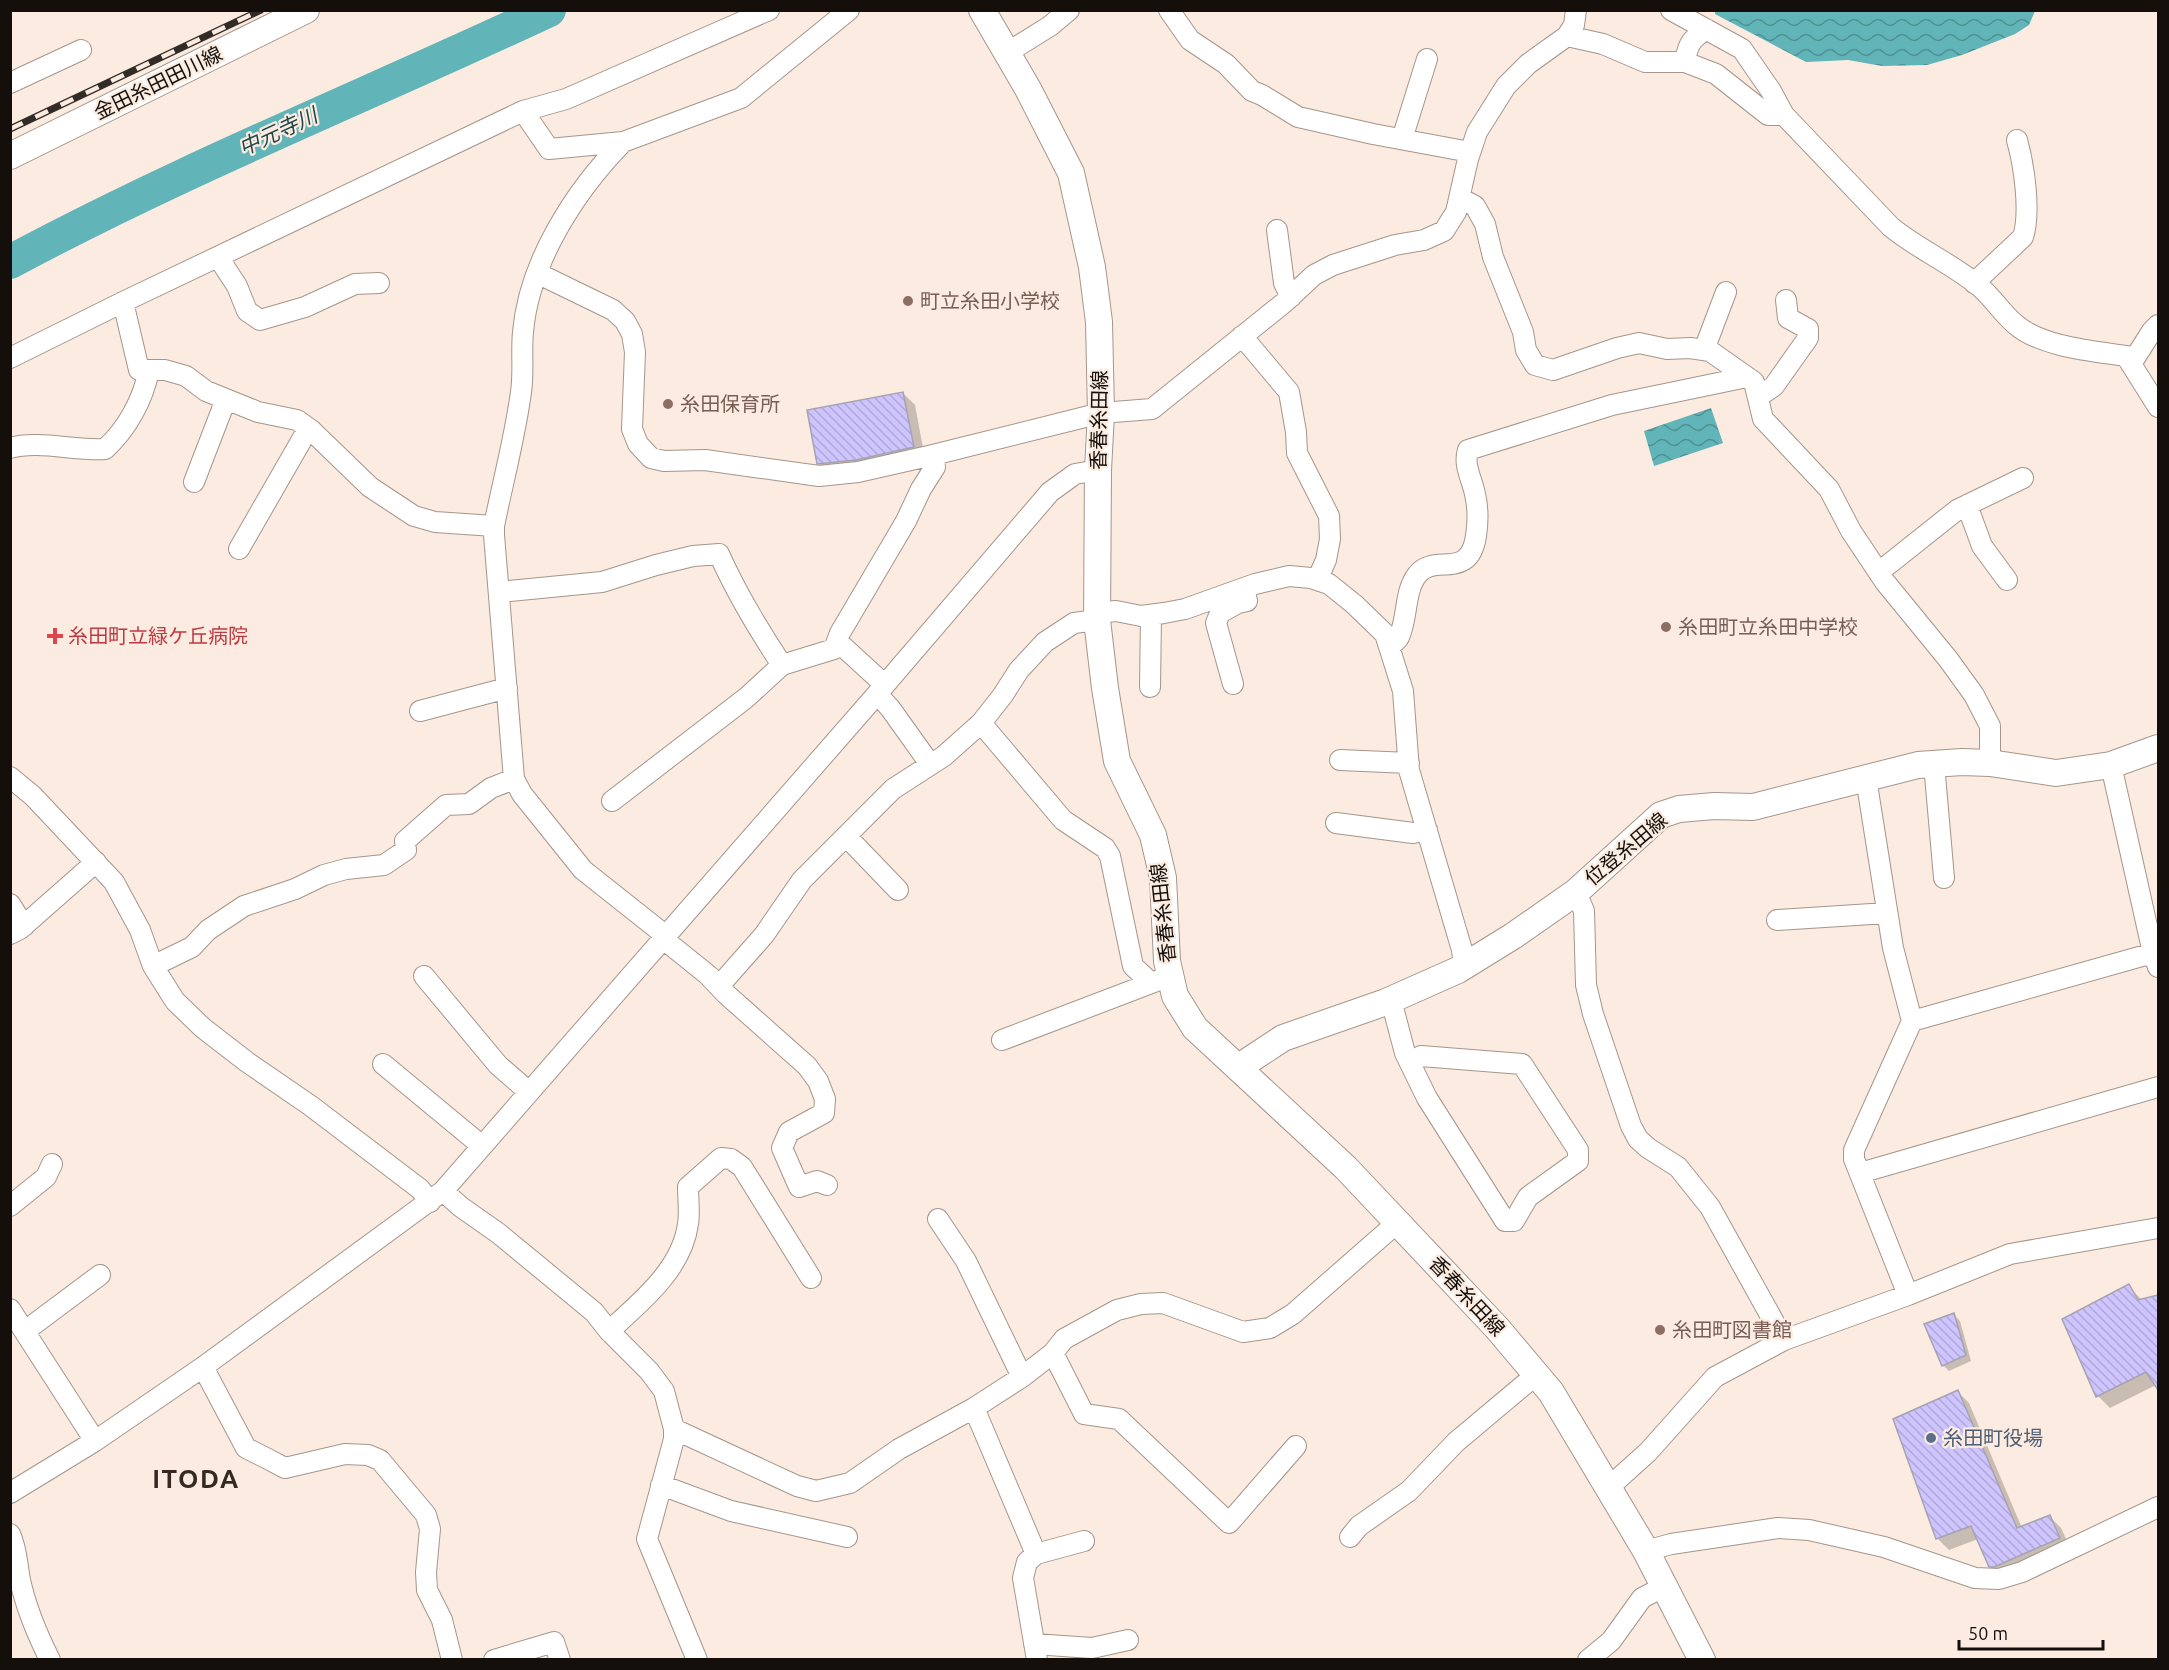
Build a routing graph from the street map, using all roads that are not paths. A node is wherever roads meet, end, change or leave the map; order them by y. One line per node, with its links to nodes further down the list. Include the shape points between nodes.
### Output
1 (306, 10): 22 (main road, 金田糸田田川線)
2 (769, 10): 16 (street, via 566,99)
3 (849, 10): 20 (street, via 741,98)
4 (982, 10): 12 (main road, 香春糸田線)
5 (1069, 10): 12 (street, via 1050,27)
6 (1169, 10): 18 (street, via 1190,40 1227,64 1252,91 1298,117)
7 (1576, 10): 10 (street, via 1574,25)
8 (1671, 10): 9 (street)
9 (1706, 29): 14 (street, via 1688,46); 17 (street, via 1742,49)
10 (1567, 36): 14 (street, via 1603,44 1645,62); 21 (street, via 1528,64 1506,86 1477,132)
11 (81, 50): 15 (street)
12 (1005, 54): 43 (main road, 香春糸田線, via 1071,173 1092,267 1099,322)
13 (1427, 59): 18 (street)
14 (1685, 62): 17 (street, via 1716,75 1768,116)
15 (10, 83)
16 (523, 111): 20 (street, via 549,148); 25 (street)
17 (1784, 115): 28 (street, via 1891,227)
18 (1402, 139): 21 (street)
19 (2017, 140): 28 (street, via 2024,165 2023,237)
20 (623, 142): 26 (street, via 582,189)
21 (1470, 152): 23 (street)
22 (10, 156)
23 (1460, 198): 30 (street, via 1444,231 1333,264 1314,275); 35 (street, via 1475,206 1485,224 1493,257 1535,365 1553,370 1639,343 1666,349)
24 (1277, 230): 30 (street, via 1284,283)
25 (218, 257): 27 (street, via 237,286 247,311 261,320 305,307 356,285); 32 (street)
26 (537, 273): 46 (street, via 612,310 625,321 635,352 632,429 638,444 651,458 705,460 819,476 858,472); 51 (street, via 523,332 522,389 514,439)
27 (379, 283)
28 (1974, 283): 37 (street, via 2017,325 2038,337 2126,356)
29 (1726, 292): 35 (street)
30 (1291, 297): 34 (street)
31 (1786, 300): 40 (street, via 1788,318 1808,329 1808,338 1774,386)
32 (123, 302): 36 (street); 38 (street, via 139,370)
33 (2158, 325): 37 (street)
34 (1242, 336): 43 (street, via 1152,409); 54 (street, via 1289,392 1297,453 1329,516 1330,539)
35 (1704, 350): 39 (street)
36 (10, 358)
37 (2131, 364): 42 (street)
38 (149, 370): 41 (street, via 186,376 206,391); 45 (street, via 146,386 123,430 105,449)
39 (1747, 377): 40 (street, via 1754,382); 61 (street, via 1612,405 1468,450 1465,459 1476,496 1476,539 1469,556 1457,564 1432,566 1418,573 1398,639)
40 (1758, 397): 53 (street, via 1763,419 1829,489)
41 (226, 399): 44 (street, via 258,412 297,420); 49 (street)
42 (2158, 407)
43 (1101, 413): 46 (street); 47 (main road, 香春糸田線)
44 (308, 429): 51 (street, via 370,487 414,516 435,522); 52 (street)
45 (10, 448)
46 (933, 455): 60 (street, via 935,467)
47 (1098, 470): 59 (main road, 香春糸田線); 66 (street, via 1075,474 1050,492)
48 (2022, 478): 50 (street)
49 (194, 482)
50 (1967, 505): 53 (street); 55 (street, via 1982,546)
51 (494, 526): 57 (street)
52 (239, 549)
53 (1879, 572): 72 (street, via 1974,695 1990,726)
54 (1317, 580): 56 (street, via 1288,576); 61 (street, via 1329,584 1354,604 1384,634)
55 (2007, 580)
56 (1244, 588): 58 (street, via 1185,609); 63 (street, via 1247,601 1221,613 1216,623)
57 (499, 592): 62 (street, via 602,582 693,556 719,554 736,592); 65 (street)
58 (1151, 615): 59 (street, via 1116,611); 64 (street)
59 (1097, 616): 68 (street, via 1074,623 1045,642 1019,670); 96 (main road, 香春糸田線, via 1117,761 1153,835 1163,878 1167,961)
60 (837, 641): 62 (street, via 834,649); 66 (street)
61 (1389, 646): 71 (street, via 1403,691)
62 (782, 665): 79 (street, via 746,698)
63 (1233, 684)
64 (1150, 687)
65 (507, 688): 67 (street); 78 (street)
66 (881, 689): 73 (street); 91 (street)
67 (420, 711)
68 (981, 723): 73 (street); 96 (street, via 1063,820 1105,848 1110,856 1133,966)
69 (2158, 748): 75 (main road, 位登糸田線)
70 (1340, 760): 71 (street)
71 (1409, 763): 81 (street)
72 (1990, 763): 74 (main road, 位登糸田線); 75 (main road, 位登糸田線, via 2056,773)
73 (930, 764): 82 (street, via 893,789)
74 (1934, 764): 77 (main road, 位登糸田線); 84 (street)
75 (2110, 765): 92 (street)
76 (10, 777): 83 (street)
77 (1866, 778): 86 (main road, 位登糸田線, via 1753,807 1679,808 1661,815); 88 (street)
78 (514, 779): 91 (street, via 583,870); 93 (street, via 491,788 469,804 446,805 405,841 406,850 384,865 324,875 244,906 208,930 192,948)
79 (612, 801)
80 (1336, 823): 81 (street, via 1413,833)
81 (1427, 830): 94 (street)
82 (846, 836): 85 (street); 97 (street, via 801,880 764,935)
83 (96, 862): 90 (street); 93 (street, via 114,882 140,930)
84 (1944, 878)
85 (898, 890)
86 (1576, 892): 94 (main road, 位登糸田線); 121 (street, via 1584,911 1586,985 1631,1126 1638,1139 1678,1167 1710,1207)
87 (10, 904): 90 (street)
88 (1887, 913): 89 (street); 99 (street)
89 (1777, 920)
90 (17, 930)
91 (664, 937): 97 (street); 105 (street)
92 (2156, 960): 99 (street)
93 (153, 966): 110 (street, via 175,1001 203,1028 420,1189)
94 (1464, 966): 98 (main road, 位登糸田線)
95 (424, 976): 105 (street, via 498,1065)
96 (1161, 979): 100 (street); 103 (main road, 香春糸田線, via 1195,1028)
97 (719, 986): 109 (street, via 807,1066 818,1081 825,1099 824,1113 789,1132 782,1148 799,1187 818,1181)
98 (1391, 1000): 101 (street); 103 (main road, 位登糸田線, via 1283,1038)
99 (1912, 1022): 108 (street, via 1854,1150)
100 (1002, 1040)
101 (1410, 1063): 101 (street, via 1427,1098 1505,1221 1514,1221 1528,1197 1578,1161 1578,1150 1522,1064 1421,1056)
102 (383, 1064): 106 (street)
103 (1239, 1067): 113 (main road, 香春糸田線)
104 (2158, 1087): 108 (street)
105 (529, 1092): 106 (street)
106 (482, 1146): 110 (street)
107 (52, 1164): 111 (street, via 46,1177)
108 (1860, 1173): 117 (street)
109 (827, 1185)
110 (436, 1196): 119 (street, via 461,1207 498,1233 594,1312); 123 (street)
111 (10, 1206)
112 (938, 1219): 125 (street, via 966,1261)
113 (1398, 1222): 122 (street, via 1293,1314 1270,1328 1243,1332 1163,1303 1141,1304 1118,1310 1064,1339); 124 (main road, 香春糸田線)
114 (2158, 1228): 117 (street, via 2010,1254)
115 (100, 1275): 120 (street)
116 (810, 1278): 119 (street, via 742,1167 731,1159 721,1158 688,1187 688,1224 671,1269)
117 (1908, 1295): 121 (street)
118 (10, 1309): 120 (street)
119 (609, 1330): 127 (street, via 664,1391)
120 (25, 1331): 128 (street)
121 (1784, 1340): 131 (street, via 1715,1377 1648,1452)
122 (1053, 1353): 125 (street); 129 (street, via 1084,1414 1119,1419 1229,1523)
123 (203, 1368): 128 (street); 144 (street, via 246,1448 285,1468 345,1454 380,1460 426,1515 430,1529 427,1590 442,1620)
124 (1537, 1374): 131 (main road, 香春糸田線); 135 (street, via 1456,1442 1409,1491 1359,1526)
125 (1022, 1377): 126 (street)
126 (974, 1408): 127 (street, via 899,1449 850,1483 816,1491 797,1486); 139 (street)
127 (674, 1429): 130 (street)
128 (95, 1441): 132 (street)
129 (1296, 1446)
130 (662, 1485): 136 (street, via 731,1511); 147 (street, via 647,1539)
131 (1608, 1488): 138 (main road, 香春糸田線)
132 (10, 1493)
133 (2158, 1507): 138 (street, via 2022,1572 1999,1579 1975,1578 1884,1547 1809,1530 1778,1528)
134 (10, 1534): 143 (street, via 16,1545 20,1580 34,1628)
135 (1350, 1537)
136 (848, 1538)
137 (1084, 1541): 139 (street)
138 (1646, 1551): 140 (main road, 香春糸田線)
139 (1036, 1554): 142 (street, via 1026,1562 1023,1578)
140 (1665, 1586): 148 (street, via 1642,1598 1611,1641); 149 (main road, 香春糸田線)
141 (1128, 1640): 142 (street, via 1092,1648)
142 (1036, 1652)
143 (50, 1659)
144 (452, 1659)
145 (494, 1659): 146 (street, via 554,1642)
146 (560, 1659)
147 (697, 1659)
148 (1588, 1659)
149 (1702, 1659)

